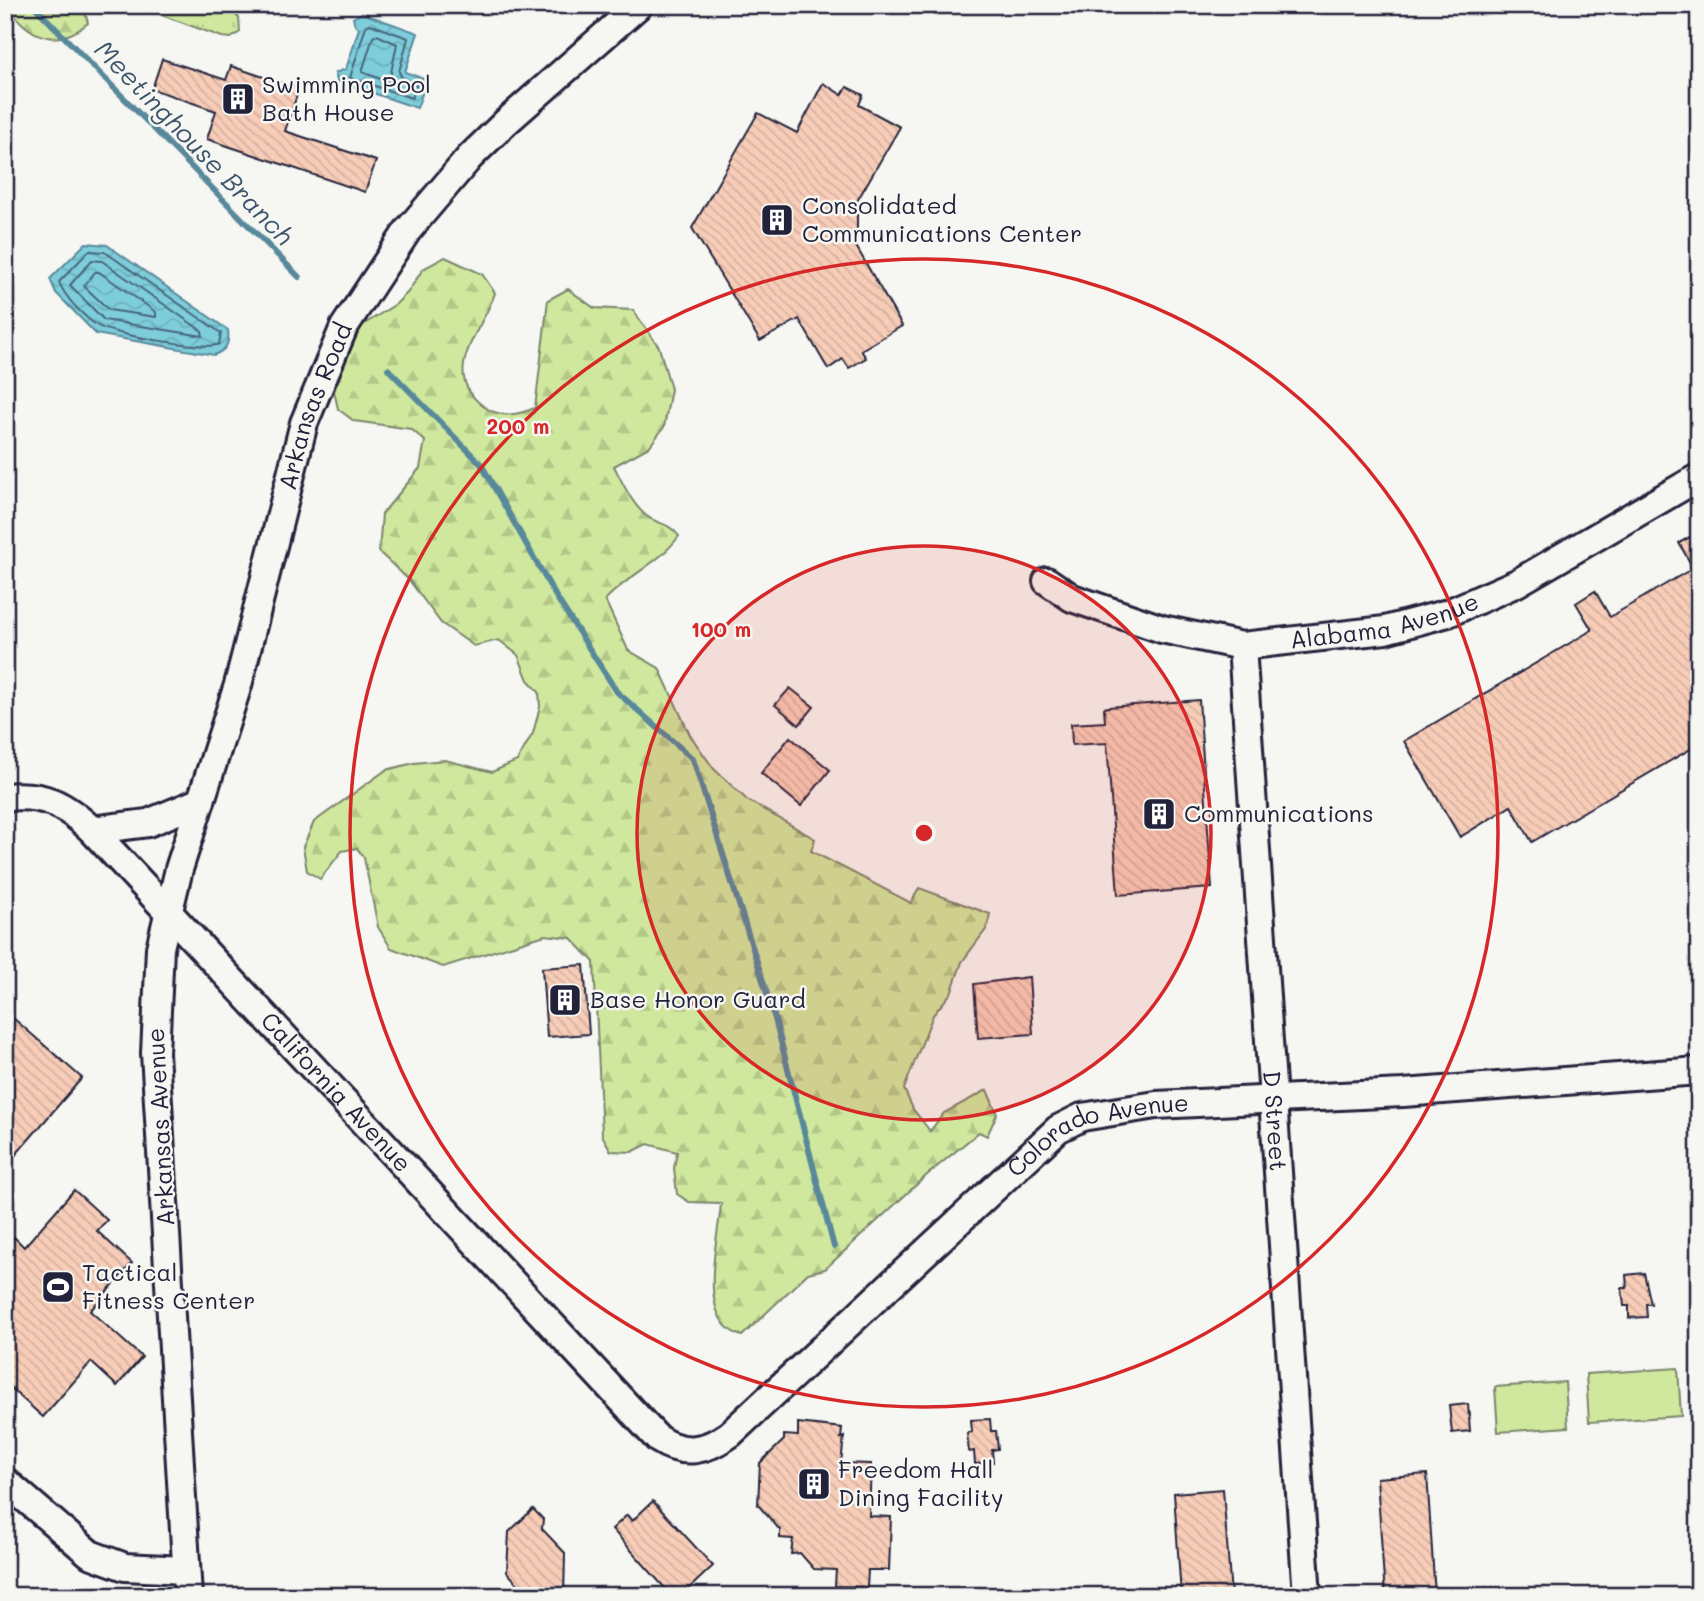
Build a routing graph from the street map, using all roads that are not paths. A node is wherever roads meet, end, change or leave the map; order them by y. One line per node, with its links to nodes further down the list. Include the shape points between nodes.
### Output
1 (639, 5): 6 (street, Arkansas Road, via 470,157 408,230 353,311 304,423 238,685)
2 (1699, 477): 4 (street, Alabama Avenue, via 1517,583 1448,613 1359,635)
3 (1047, 581): 4 (street, Alabama Avenue, via 1072,597 1162,629)
4 (1242, 646): 10 (street, D Street)
5 (5, 797): 7 (street, California Avenue, via 37,797 62,804)
6 (201, 801): 7 (street, via 148,823); 8 (street, Arkansas Road)
7 (92, 830): 8 (street, California Avenue)
8 (166, 911): 11 (street, California Avenue); 13 (street, Arkansas Avenue, via 156,990 155,1053)
9 (1699, 1071): 10 (street, Colorado Avenue)
10 (1274, 1099): 11 (street, Colorado Avenue, via 1156,1105 1112,1110 1069,1122 730,1434 710,1446 687,1451 665,1444); 15 (street, D Street)
11 (624, 1403)
12 (5, 1481): 13 (street, via 90,1554 125,1567)
13 (185, 1570): 14 (street, Arkansas Avenue)
14 (188, 1596)
15 (1307, 1596)

